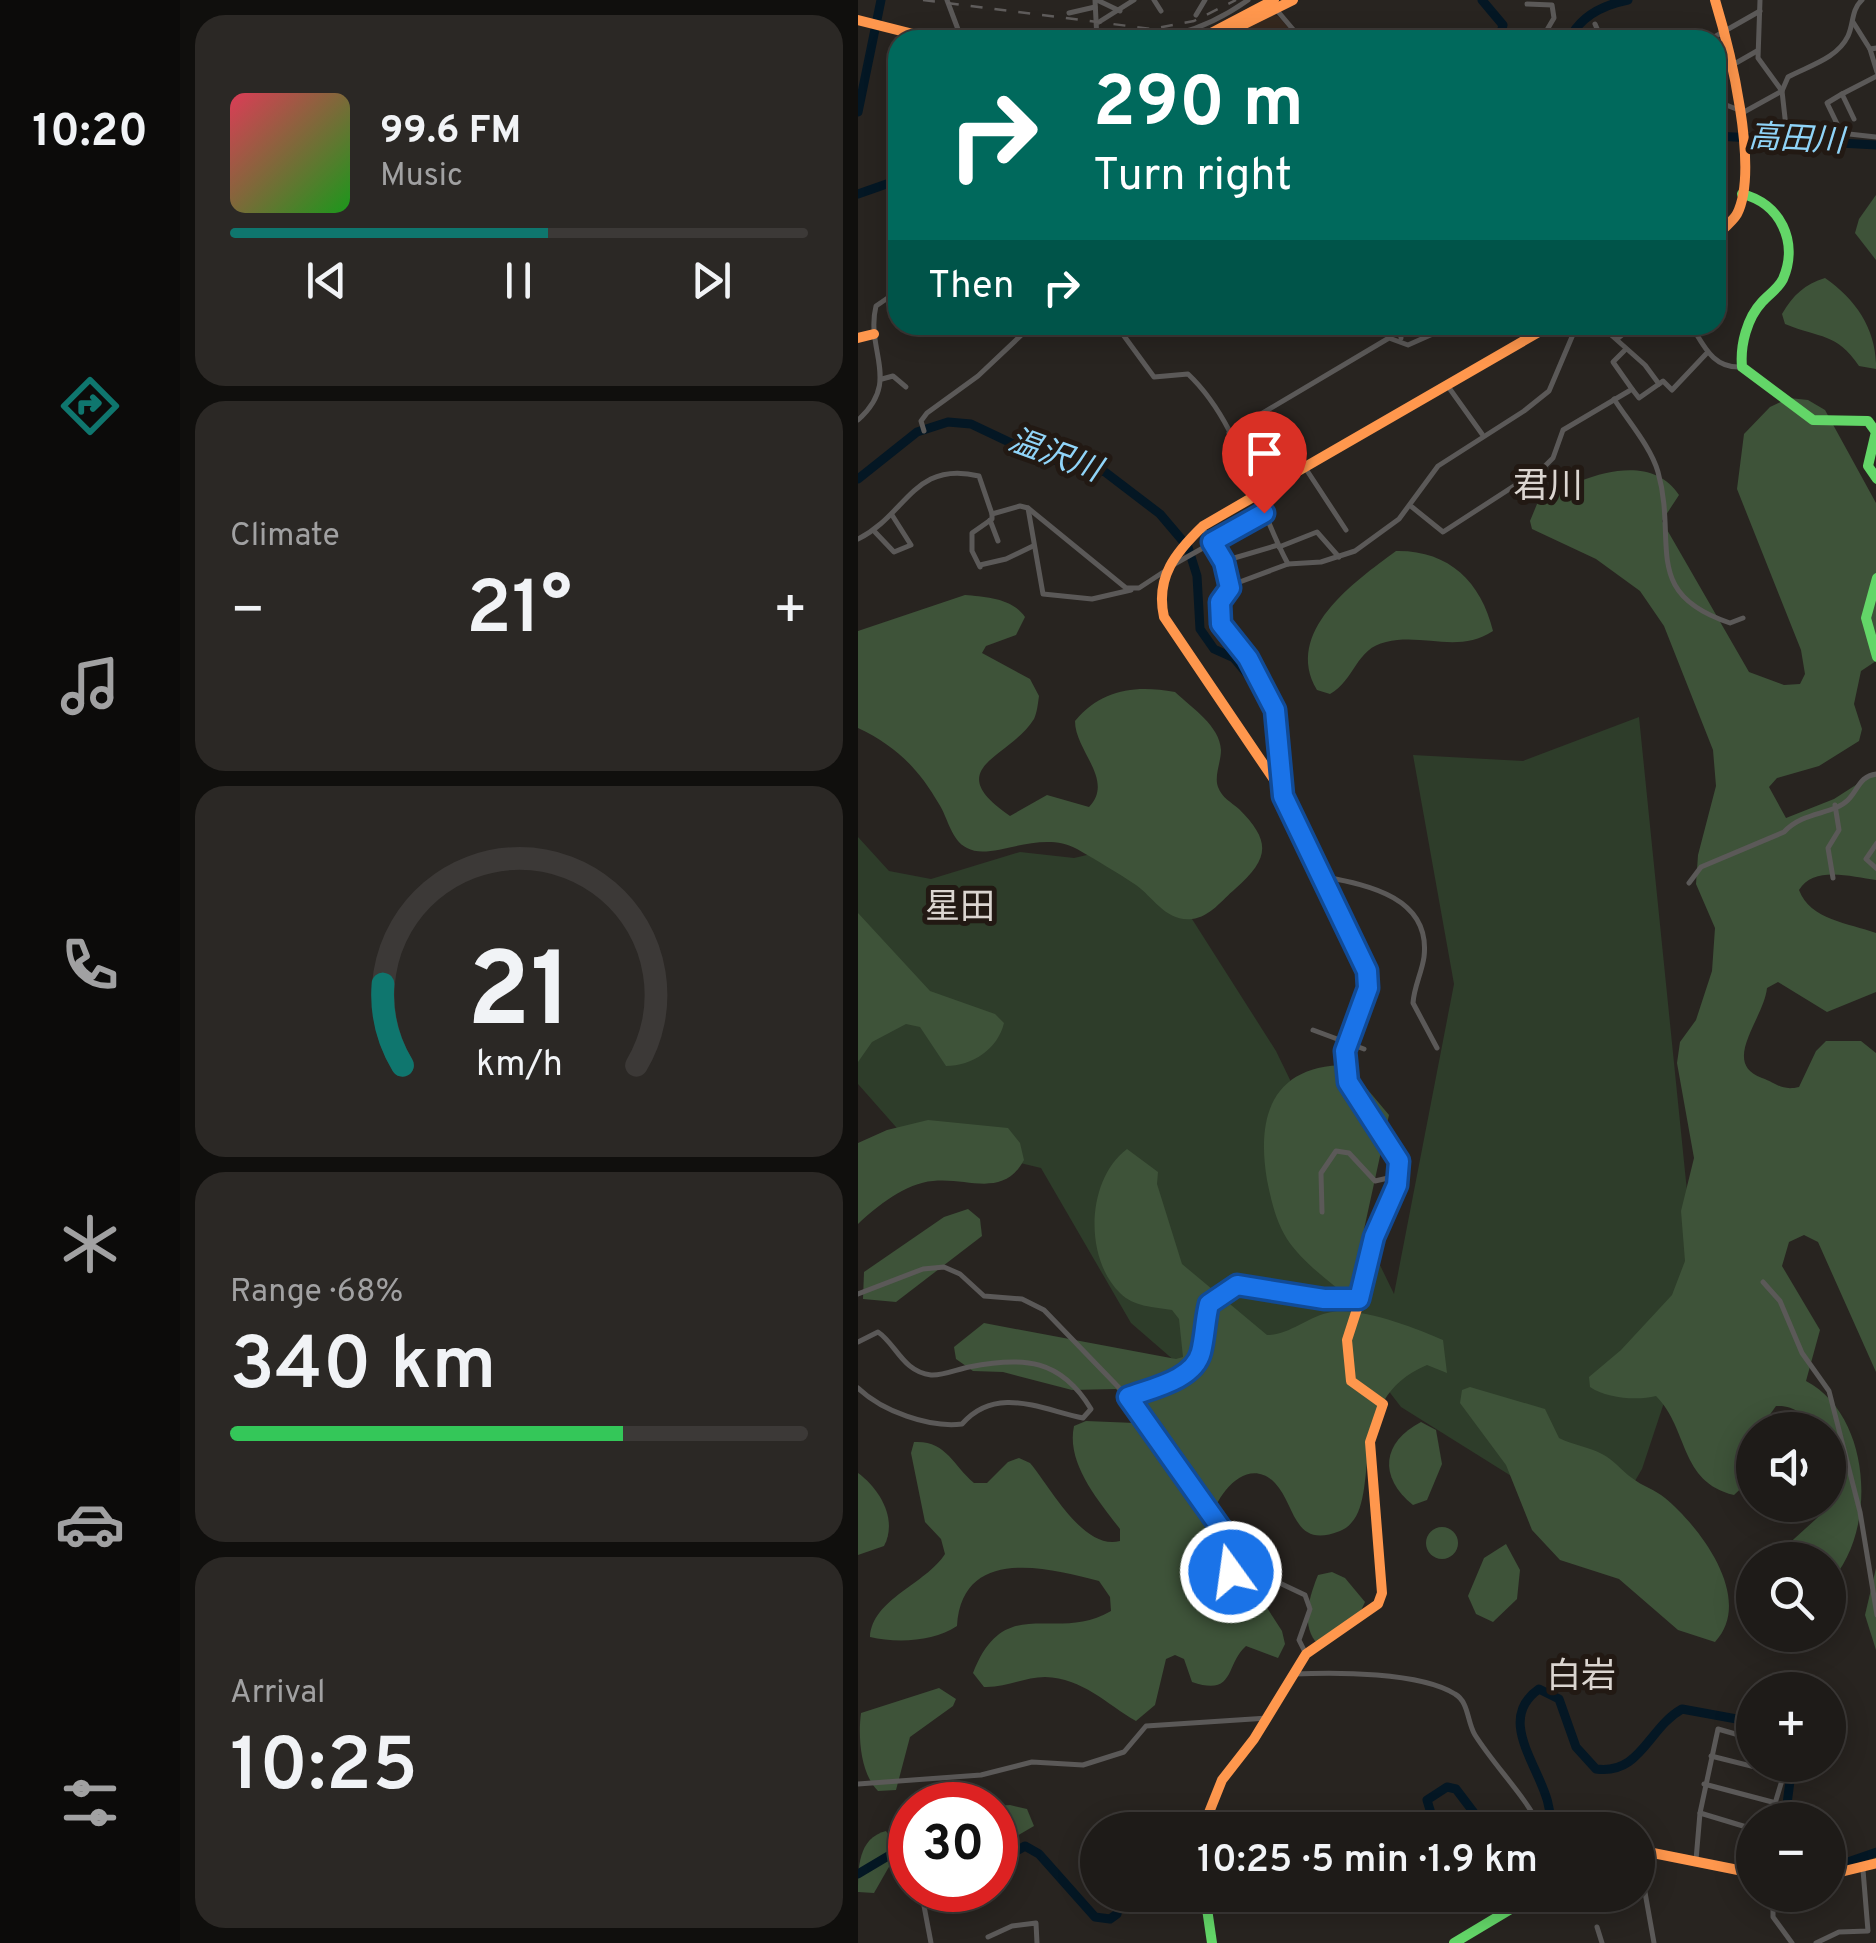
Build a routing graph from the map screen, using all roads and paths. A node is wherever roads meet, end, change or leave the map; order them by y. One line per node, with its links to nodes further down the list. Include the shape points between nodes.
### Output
1 (947, 0): 25 (street)
2 (1134, 0): 15 (street)
3 (1154, 0): 16 (street)
4 (1205, 0): 19 (street)
5 (1248, 0): 27 (street)
6 (1293, 0): 12 (main road)
7 (1715, 0): 33 (main road)
8 (1760, 0): 17 (street)
9 (1850, 0): 14 (street)
10 (1862, 0): 14 (street)
11 (1096, 2): 15 (street); 18 (street); 20 (street)
12 (1274, 2): 28 (main road); 29 (main road); 30 (street)
13 (1527, 4): 31 (street, via 1552,5)
14 (1854, 7): 21 (street)
15 (1120, 11): 20 (street)
16 (1160, 11)
17 (1760, 11): 35 (street); 37 (street)
18 (1069, 13)
19 (1196, 15)
20 (1100, 22): 26 (street)
21 (1853, 22): 36 (street); 40 (street, via 1838,50 1788,77)
22 (858, 23): 24 (main road); 34 (main road)
23 (1596, 24): 32 (street)
24 (891, 30)
25 (958, 30)
26 (1099, 30)
27 (1184, 30)
28 (1218, 30)
29 (1228, 30)
30 (1295, 30)
31 (1547, 30)
32 (1598, 30)
33 (1725, 30)
34 (888, 32)
35 (1726, 34): 38 (main road)
36 (1873, 48): 39 (street)
37 (1757, 50): 38 (street); 40 (street)
38 (1736, 63): 43 (main road)
39 (1876, 74): 41 (street)
40 (1782, 91): 43 (street); 45 (street, via 1786,127)
41 (1842, 94): 44 (street); 45 (street, via 1828,103)
42 (1726, 108): 43 (street)
43 (1744, 118): 47 (main road)
44 (1854, 119)
45 (1842, 135): 46 (street)
46 (1876, 136)
47 (1742, 194): 48 (main road, via 1738,214); 65 (main road, via 1774,208 1788,256 1781,283 1758,307 1740,354)
48 (1726, 226)
49 (888, 297): 50 (street, via 876,306)
50 (874, 334): 60 (main road); 66 (street)
51 (1021, 335): 73 (street, via 927,414)
52 (1123, 335): 74 (street, via 1154,377 1192,378)
53 (1401, 335): 62 (street)
54 (1430, 335): 62 (street, via 1408,345)
55 (1535, 335): 68 (main road)
56 (1573, 335): 75 (street, via 1548,391)
57 (1611, 335): 61 (street)
58 (1623, 335): 61 (street)
59 (1696, 335): 64 (street)
60 (858, 338)
61 (1617, 340): 63 (street)
62 (1401, 341): 74 (street, via 1382,342)
63 (1626, 349): 67 (street); 70 (street, via 1613,362)
64 (1706, 354): 65 (street); 67 (street, via 1672,390)
65 (1742, 367): 77 (main road, via 1813,420 1868,422 1876,432 1868,466)
66 (882, 379): 69 (street, via 893,376); 72 (street, via 872,406)
67 (1658, 384): 70 (street, via 1638,398)
68 (1448, 385): 75 (street); 76 (main road)
69 (906, 387)
70 (1632, 389): 71 (street)
71 (1614, 399): 79 (street, via 1562,430 1553,458 1531,476 1442,532); 102 (street, via 1658,470 1672,585 1708,614 1730,624)
72 (858, 420)
73 (923, 428)
74 (1229, 433): 78 (street)
75 (1482, 434): 79 (street, via 1438,466)
76 (1304, 466): 78 (main road); 85 (street)
77 (1876, 478)
78 (1256, 494): 81 (street); 84 (main road)
79 (1412, 506): 95 (street)
80 (1028, 508): 83 (street); 93 (street); 101 (street)
81 (1264, 513): 90 (street); 94 (street)
82 (892, 515): 83 (street, via 924,481 954,472 979,476); 86 (street); 86 (street, via 911,544 907,548 894,552)
83 (991, 517): 89 (street); 93 (street, via 972,534 980,566)
84 (1202, 527): 90 (street); 92 (main road)
85 (1346, 530)
86 (874, 531): 88 (street)
87 (1307, 536): 91 (street); 94 (street); 95 (street, via 1320,532)
88 (858, 539)
89 (998, 541)
90 (1212, 542): 92 (street); 96 (street)
91 (1311, 543)
92 (1188, 545): 98 (main road); 98 (street)
93 (1033, 546): 101 (street, via 1043,594 1092,600)
94 (1279, 546): 96 (street); 97 (street)
95 (1339, 557): 97 (street)
96 (1224, 562): 100 (street)
97 (1288, 564): 100 (street)
98 (1166, 570): 101 (street); 105 (main road, via 1160,593 1164,617)
99 (1876, 578): 103 (main road, via 1865,611)
100 (1230, 588): 105 (street, via 1218,616 1275,710)
101 (1132, 589)
102 (1743, 618)
103 (1876, 658)
104 (1876, 774): 106 (street)
105 (1282, 790): 109 (main road)
106 (1835, 806): 110 (street, via 1839,830 1828,848); 111 (street, via 1701,867)
107 (1876, 843): 108 (street, via 1866,859)
108 (1876, 869)
109 (1326, 877): 113 (street, via 1388,894 1419,923 1424,954 1413,1002); 115 (main road, via 1367,971 1368,988 1345,1051 1348,1082 1395,1152)
110 (1834, 878)
111 (1689, 883)
112 (1312, 1030): 114 (street)
113 (1437, 1048)
114 (1364, 1049)
115 (1398, 1176): 116 (street, via 1375,1181 1349,1154 1336,1151 1322,1172); 119 (main road)
116 (1322, 1212)
117 (1763, 1282): 123 (street, via 1829,1392 1860,1512)
118 (858, 1294): 122 (street, via 924,1269 952,1269 984,1296 1022,1299 1044,1310)
119 (1359, 1299): 122 (street, via 1228,1288 1209,1304 1193,1366); 124 (main road, via 1347,1334 1346,1369 1351,1381 1382,1404 1369,1456 1382,1593 1372,1611)
120 (858, 1342): 121 (street, via 883,1334 899,1358 932,1375 987,1363 1051,1366 1091,1408 1083,1418 1003,1400 962,1424 929,1424)
121 (858, 1388)
122 (1128, 1397): 124 (street, via 1225,1534 1231,1572 1250,1570 1305,1595 1310,1609 1299,1640)
123 (1876, 1615)
124 (1306, 1654): 125 (main road)
125 (1294, 1674): 126 (main road); 134 (street, via 1368,1674 1454,1692 1472,1730)
126 (1268, 1718): 130 (street, via 1146,1726 1124,1752 1083,1765 1032,1762 981,1774); 133 (main road, via 1222,1780)
127 (1736, 1734): 128 (street, via 1718,1729)
128 (1711, 1756): 129 (street); 131 (street)
129 (1736, 1762)
130 (858, 1784)
131 (1704, 1784): 132 (street); 135 (street)
132 (1772, 1802)
133 (1209, 1812)
134 (1532, 1812)
135 (1700, 1814): 136 (street); 138 (street)
136 (1736, 1824)
137 (1655, 1854): 138 (main road)
138 (1696, 1860): 140 (main road)
139 (1871, 1866): 141 (main road); 156 (street, via 1868,1931 1839,1932)
140 (1736, 1869)
141 (1846, 1871)
142 (925, 1912): 149 (street)
143 (1207, 1912): 151 (main road)
144 (1506, 1912): 152 (main road)
145 (1649, 1912): 154 (street)
146 (1773, 1912): 155 (street)
147 (1597, 1927): 153 (street)
148 (988, 1937): 150 (street, via 1036,1923)
149 (931, 1943)
150 (1038, 1943)
151 (1212, 1943)
152 (1454, 1943)
153 (1602, 1943)
154 (1654, 1943)
155 (1792, 1943)
156 (1816, 1943)

